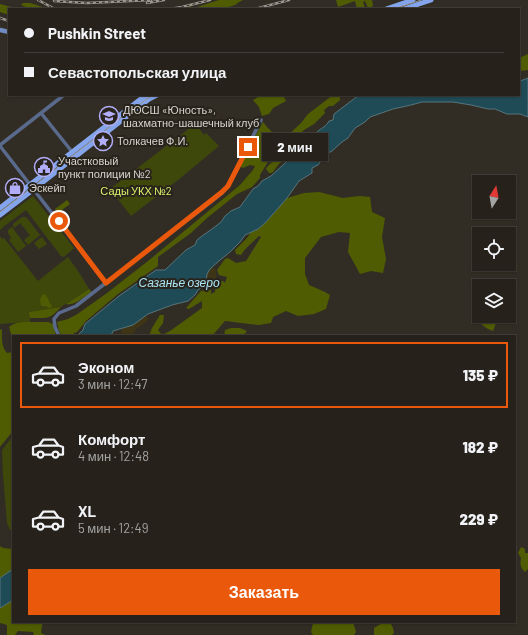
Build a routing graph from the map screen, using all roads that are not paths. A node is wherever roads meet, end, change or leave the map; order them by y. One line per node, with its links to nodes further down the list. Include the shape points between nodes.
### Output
1 (413, 0): 3 (main road)
2 (431, 0): 4 (main road)
3 (389, 8)
4 (407, 8)
5 (63, 96): 8 (street)
6 (145, 96): 11 (main road)
7 (155, 96): 11 (main road)
8 (41, 113): 10 (street); 11 (street)
9 (261, 120): 15 (street, via 228,186)
10 (0, 146): 12 (street)
11 (74, 154): 12 (main road)
12 (32, 187): 13 (main road); 14 (main road); 15 (street)
13 (0, 208)
14 (0, 215)
15 (106, 283): 16 (street, via 76,306 59,313 54,319)
16 (59, 335)

